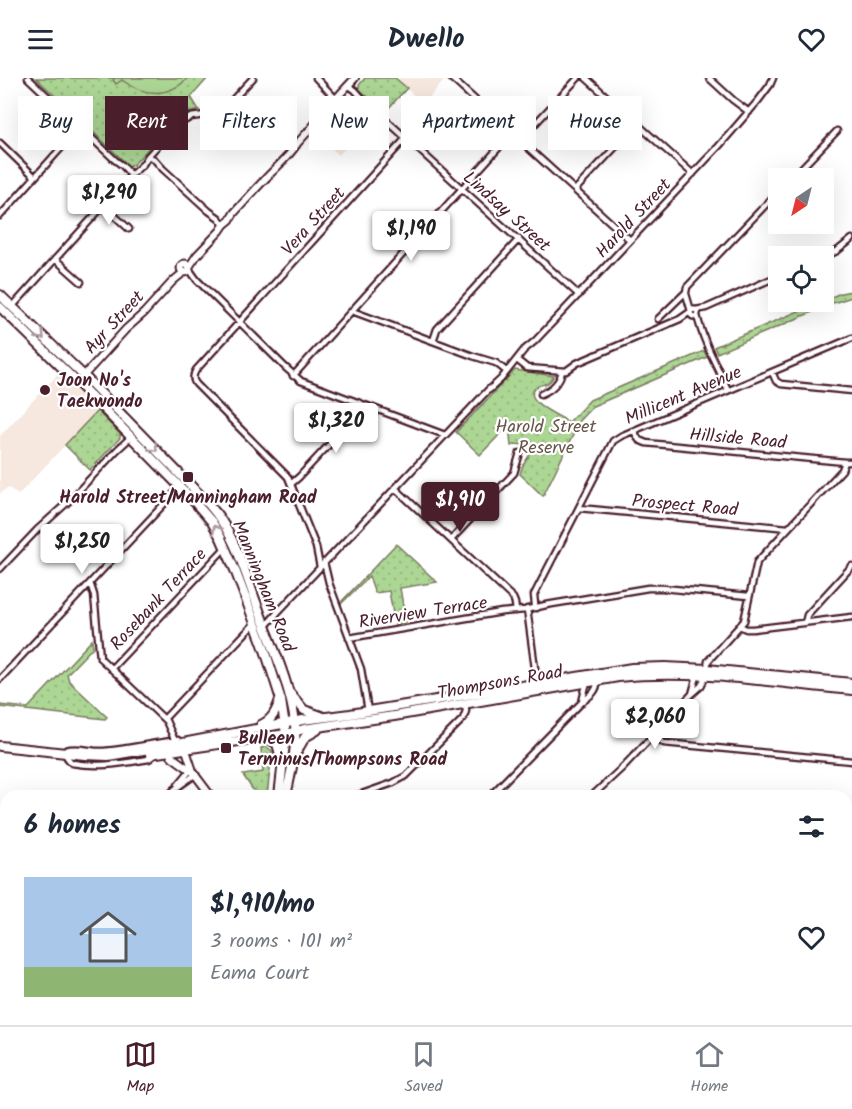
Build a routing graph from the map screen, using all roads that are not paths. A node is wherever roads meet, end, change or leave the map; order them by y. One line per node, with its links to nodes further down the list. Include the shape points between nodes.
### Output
1 (28, 78): 11 (street)
2 (253, 78): 30 (street, via 221,111 180,122)
3 (357, 78): 10 (street, Ayr Street)
4 (451, 78): 14 (street)
5 (578, 78): 17 (street)
6 (586, 78): 15 (street)
7 (709, 78): 16 (street)
8 (774, 78): 16 (street, Harold Street)
9 (318, 80): 12 (street)
10 (350, 88): 13 (street, Ayr Street); 21 (street, Lindsay Street)
11 (47, 96)
12 (336, 96)
13 (340, 96)
14 (471, 96)
15 (606, 96)
16 (748, 113): 32 (street, Harold Street)
17 (536, 123)
18 (642, 128): 32 (street)
19 (309, 131): 40 (street, Ayr Street, via 283,155 230,220)
20 (837, 131): 31 (street)
21 (401, 133)
22 (93, 139): 33 (street)
23 (0, 143): 34 (street)
24 (401, 144): 58 (street, Vera Street)
25 (59, 150): 34 (street)
26 (419, 150): 35 (street, Lindsay Street)
27 (497, 150): 35 (street)
28 (531, 150): 36 (street)
29 (613, 150): 36 (street)
30 (148, 156): 33 (street); 40 (street)
31 (802, 168)
32 (693, 174): 43 (street, Harold Street)
33 (132, 175): 38 (street)
34 (35, 177): 39 (street)
35 (462, 189): 42 (street, Lindsay Street); 55 (street)
36 (575, 190): 43 (street)
37 (768, 203): 50 (street)
38 (104, 206): 41 (street); 46 (street)
39 (0, 216)
40 (222, 223): 47 (street, Ayr Street, via 220,231)
41 (129, 229)
42 (519, 240): 52 (street, Lindsay Street); 60 (street, via 437,329)
43 (630, 240): 52 (street, Harold Street)
44 (851, 241): 45 (street)
45 (834, 252)
46 (55, 259): 49 (street); 54 (street)
47 (186, 269): 58 (street); 65 (street, Ayr Street)
48 (768, 280): 56 (street)
49 (81, 282)
50 (686, 293): 56 (street); 57 (street)
51 (0, 295): 54 (main road, Manningham Road)
52 (579, 295): 61 (street, Harold Street)
53 (0, 307): 67 (main road, Manningham Road)
54 (12, 307): 65 (main road, Manningham Road, one-way to 65)
55 (351, 311): 60 (street); 66 (street)
56 (694, 313): 63 (street); 68 (street)
57 (658, 319)
58 (239, 322): 66 (street); 78 (street, Vera Street, via 196,370 193,379)
59 (852, 338): 64 (street, Millicent Avenue)
60 (433, 341): 62 (street, via 498,364)
61 (519, 357): 62 (street, Harold Street); 63 (street, via 536,368)
62 (506, 371): 74 (street, Harold Street)
63 (562, 371): 70 (street, via 559,380)
64 (772, 372): 68 (street, Millicent Avenue); 69 (street, via 781,384)
65 (84, 376): 67 (street, Ayr Street); 73 (main road, Manningham Road)
66 (293, 376): 71 (street)
67 (77, 383): 73 (main road, Manningham Road)
68 (727, 391): 72 (street, Millicent Avenue)
69 (852, 391)
70 (541, 394)
71 (365, 406): 74 (street); 78 (street)
72 (634, 430): 76 (street, Hillside Road, via 639,440 646,443); 81 (street, Millicent Avenue, via 612,443)
73 (131, 433): 79 (main road, Manningham Road); 88 (street); 99 (main road, Manningham Road, one-way to 99, via 220,517)
74 (445, 435): 80 (street, Harold Street)
75 (520, 453): 83 (street, via 516,471)
76 (845, 462): 77 (street, Hillside Road); 82 (street)
77 (852, 462)
78 (292, 483): 85 (street)
79 (180, 487): 84 (main road, Manningham Road, one-way to 79, via 206,515); 90 (street)
80 (395, 488): 83 (street); 86 (street, Harold Street)
81 (579, 508): 82 (street, Prospect Road); 95 (street, Millicent Avenue, via 537,591)
82 (788, 528): 93 (street, via 757,562)
83 (451, 540): 97 (street, via 509,595)
84 (226, 547): 101 (main road, Manningham Road); 106 (street, Rosebank Terrace)
85 (316, 548): 86 (street); 89 (street)
86 (326, 561): 89 (street, Harold Street); 91 (street)
87 (852, 566): 102 (street, via 807,615)
88 (0, 569)
89 (318, 569): 91 (street); 98 (street, Harold Street)
90 (90, 583): 92 (street); 94 (street)
91 (329, 583): 105 (street)
92 (84, 589): 94 (street); 109 (street)
93 (749, 596): 95 (street, Riverview Terrace, via 654,587); 103 (street)
94 (94, 599): 106 (street, via 100,657)
95 (536, 606): 96 (street, Riverview Terrace)
96 (526, 609): 97 (street, Riverview Terrace); 112 (street)
97 (515, 610): 105 (street, Riverview Terrace)
98 (277, 613): 99 (street); 104 (street, Harold Street)
99 (261, 616): 104 (main road, Manningham Road)
100 (852, 617): 102 (street)
101 (255, 623): 117 (main road, Manningham Road); 120 (street)
102 (805, 623): 103 (street, via 753,629)
103 (740, 626): 107 (street, via 708,661)
104 (265, 627): 113 (main road, Manningham Road)
105 (349, 638): 119 (street, via 362,673)
106 (111, 669): 120 (street)
107 (703, 674): 108 (main road, Thompsons Road); 111 (main road, Thompsons Road); 114 (main road, Thompsons Road); 115 (street); 115 (street, via 701,686)
108 (594, 677): 110 (main road, Thompsons Road); 112 (main road, Thompsons Road); 118 (street, via 598,685)
109 (0, 679)
110 (586, 682): 112 (main road, Thompsons Road); 118 (street)
111 (852, 683)
112 (540, 685): 116 (main road, Thompsons Road)
113 (287, 688): 121 (main road, via 304,710); 122 (main road, Manningham Road)
114 (852, 690)
115 (692, 694): 127 (street)
116 (465, 699): 119 (main road, Thompsons Road); 121 (main road, Thompsons Road, via 394,716); 142 (street, via 463,719 409,774)
117 (280, 700): 123 (main road, Manningham Road); 124 (main road, via 270,720)
118 (582, 702): 143 (street)
119 (368, 711): 121 (main road, Thompsons Road)
120 (164, 719): 129 (street)
121 (325, 721): 122 (main road, Thompsons Road); 125 (main road, Thompsons Road); 135 (main road, via 305,737)
122 (295, 722): 123 (main road, Thompsons Road); 125 (main road, Manningham Road)
123 (284, 724): 124 (main road, Thompsons Road); 126 (main road, Manningham Road)
124 (248, 730): 129 (main road, Thompsons Road)
125 (296, 732): 126 (main road, Thompsons Road); 135 (main road, Manningham Road)
126 (286, 734): 128 (main road, Thompsons Road); 136 (main road, Manningham Road)
127 (654, 734): 134 (street, via 661,742); 144 (street)
128 (266, 737): 129 (main road, Thompsons Road); 136 (main road, via 279,747)
129 (181, 745): 131 (main road, Thompsons Road); 133 (street, Thompsons Road, via 108,751 70,748); 137 (street)
130 (0, 746): 133 (main road, Thompsons Road)
131 (168, 749): 133 (main road, Thompsons Road); 133 (main road, Thompsons Road, via 109,760); 137 (street, via 171,756)
132 (0, 751): 133 (main road, Thompsons Road)
133 (66, 756)
134 (852, 761)
135 (293, 763): 141 (main road, Manningham Road)
136 (283, 768): 140 (main road, Manningham Road)
137 (193, 771): 138 (street); 139 (street)
138 (174, 790)
139 (207, 790)
140 (280, 790)
141 (287, 790)
142 (372, 790)
143 (496, 790)
144 (599, 790)

